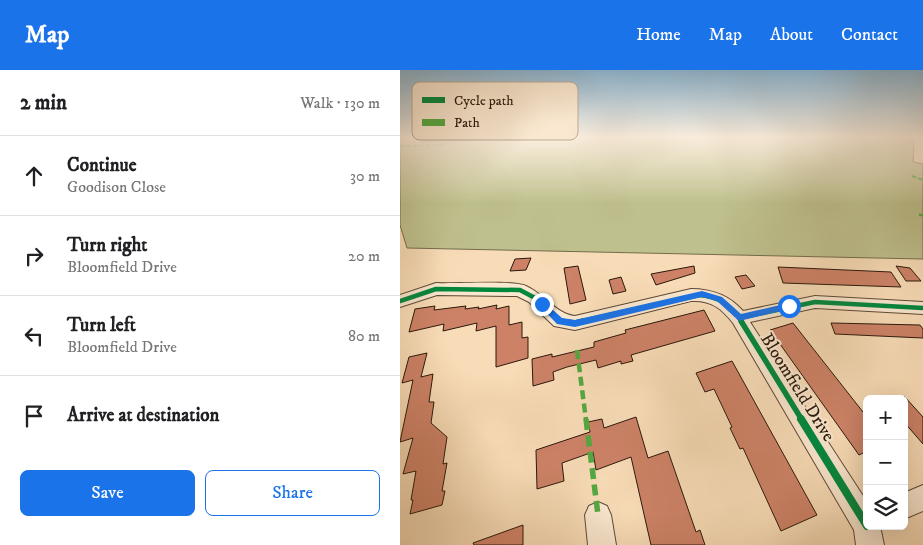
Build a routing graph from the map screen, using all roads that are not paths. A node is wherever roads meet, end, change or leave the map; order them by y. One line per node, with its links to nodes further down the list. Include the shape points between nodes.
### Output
1 (400, 301): 3 (street, Bloomfield Drive, via 436,289 520,290 535,298 560,321 575,323 702,294 720,299)
2 (923, 308): 3 (street, via 815,302)
3 (739, 318): 7 (street, Bloomfield Drive)
4 (923, 498): 5 (street)
5 (908, 504)
6 (598, 515): 8 (street)
7 (863, 521)
8 (602, 545)

